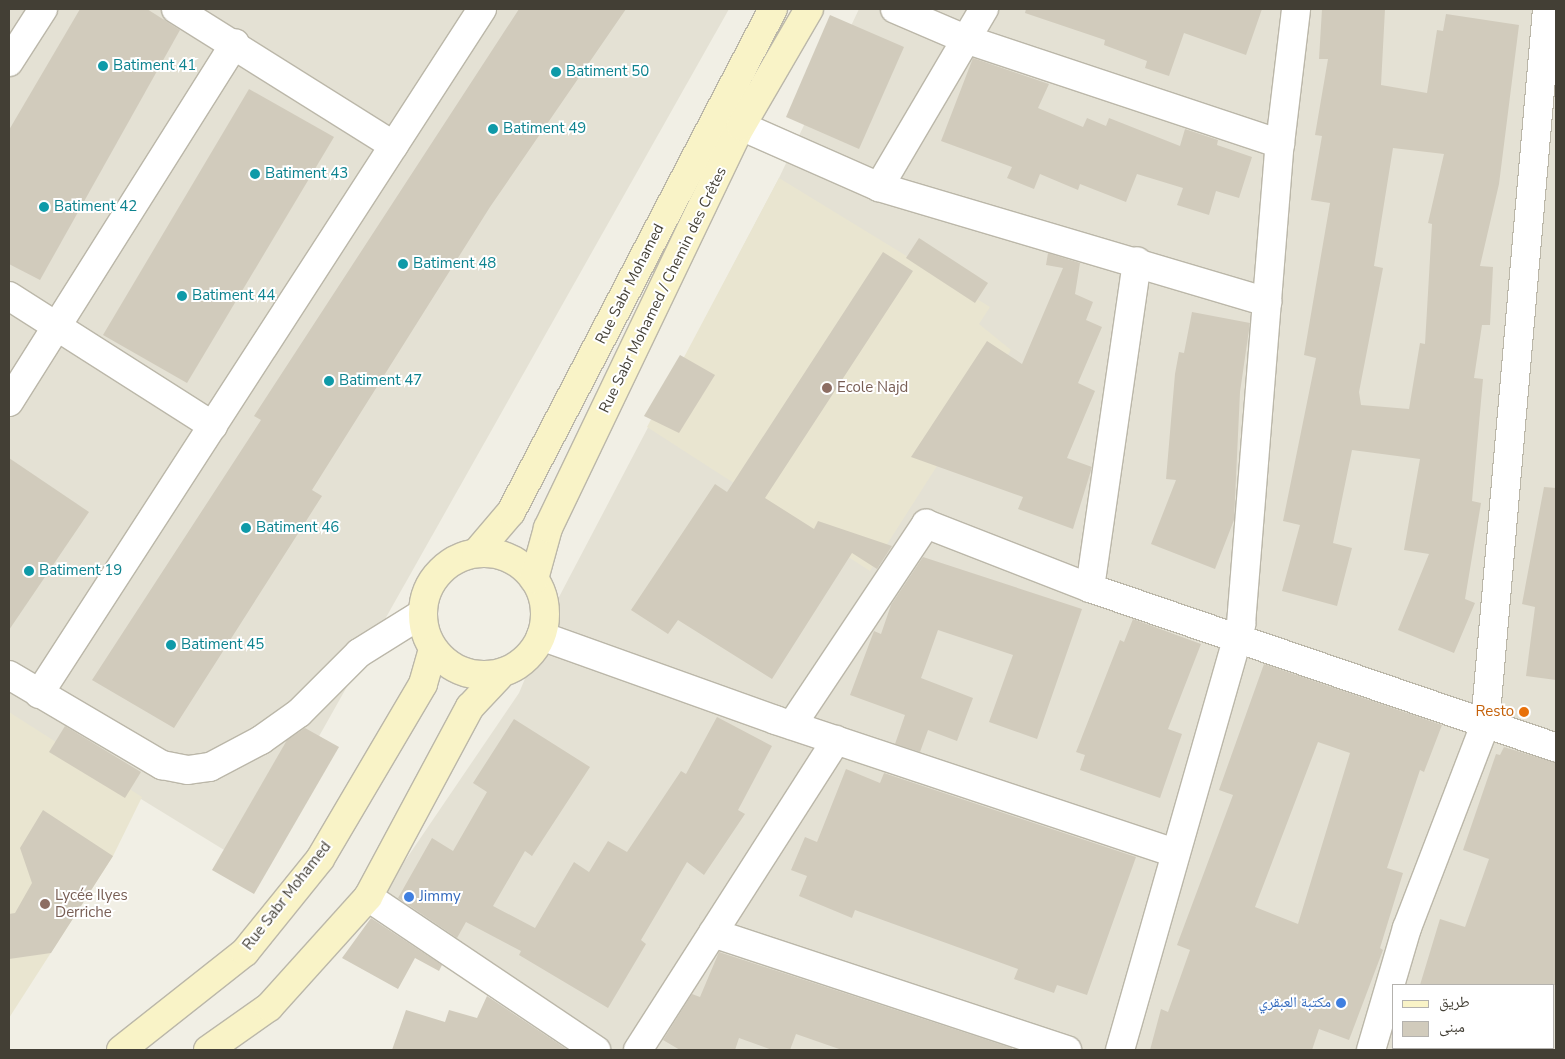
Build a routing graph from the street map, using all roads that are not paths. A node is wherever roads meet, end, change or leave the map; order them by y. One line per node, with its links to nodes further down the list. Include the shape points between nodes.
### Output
1 (43, 9): 12 (street)
2 (176, 9): 11 (street)
3 (482, 9): 15 (street)
4 (773, 9): 23 (main road, Rue Sabr Mohamed, via 511,512)
5 (809, 9): 13 (main road, Rue Sabr Mohamed / Chemin des Crêtes)
6 (895, 9): 10 (street)
7 (984, 9): 10 (street)
8 (1296, 9): 14 (street)
9 (1547, 9): 34 (street)
10 (965, 39): 14 (street); 16 (street)
11 (235, 43): 15 (street); 20 (street)
12 (9, 62)
13 (741, 126): 16 (street); 24 (main road, Rue Sabr Mohamed / Chemin des Crêtes, via 548,528)
14 (1280, 144): 19 (street)
15 (394, 146): 22 (street)
16 (879, 187): 17 (street)
17 (1137, 261): 19 (street); 25 (street)
18 (9, 296): 20 (street)
19 (1268, 302): 28 (street)
20 (57, 326): 21 (street); 22 (street)
21 (9, 402)
22 (213, 426): 32 (street)
23 (476, 553): 24 (main road, via 509,558); 26 (main road, via 456,559 439,571 427,589)
24 (534, 579): 27 (main road, via 543,597 546,617)
25 (1090, 588): 28 (street); 33 (street, via 926,524)
26 (420, 615): 29 (main road); 32 (street, via 359,653 299,714 261,740 210,767 188,770 162,765)
27 (541, 636): 31 (main road, via 532,654); 33 (street)
28 (1238, 640): 34 (street); 37 (street)
29 (433, 650): 31 (main road, via 462,672); 40 (main road, Rue Sabr Mohamed, via 423,684 320,858 245,952)
30 (9, 675): 32 (street)
31 (499, 676): 38 (main road, via 470,707)
32 (39, 694)
33 (792, 725): 35 (street)
34 (1485, 725): 36 (street); 46 (street, via 1406,928)
35 (836, 740): 37 (street); 39 (street)
36 (1556, 748)
37 (1174, 853): 45 (street)
38 (368, 896): 41 (main road, via 269,1007); 42 (street)
39 (713, 933): 43 (street); 44 (street)
40 (121, 1050)
41 (208, 1050)
42 (596, 1050)
43 (638, 1050)
44 (1067, 1050)
45 (1120, 1050)
46 (1372, 1050)

